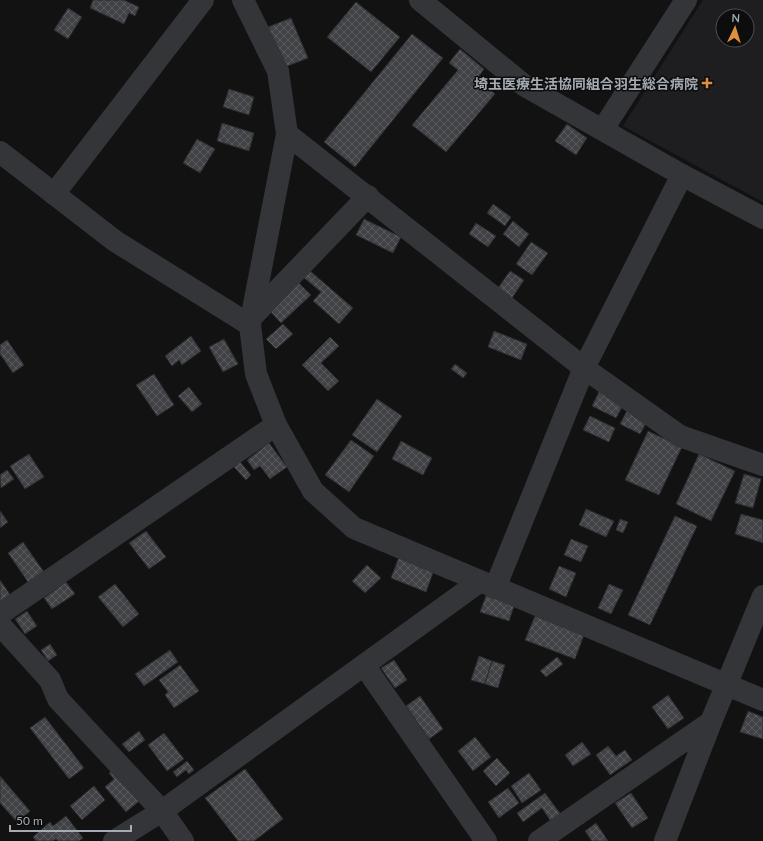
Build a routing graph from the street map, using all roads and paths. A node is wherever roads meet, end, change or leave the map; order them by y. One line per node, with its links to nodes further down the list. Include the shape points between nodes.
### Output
1 (204, 0): 9 (street)
2 (243, 0): 6 (street, via 278,71)
3 (420, 0): 5 (street, via 525,86)
4 (686, 0): 5 (street)
5 (603, 129): 8 (street)
6 (287, 134): 10 (street); 12 (street)
7 (0, 152): 9 (street)
8 (682, 175): 11 (street); 13 (street)
9 (54, 194): 12 (street, via 115,241)
10 (368, 196): 12 (street); 13 (street)
11 (763, 218)
12 (250, 322): 14 (street, via 256,374)
13 (584, 368): 15 (street, via 680,436); 16 (street)
14 (276, 425): 16 (street, via 313,491 354,528); 18 (street)
15 (763, 465)
16 (487, 585): 20 (street); 21 (street)
17 (763, 596): 21 (street)
18 (0, 614)
19 (0, 626): 24 (street, via 50,680 58,699)
20 (364, 665): 24 (street); 27 (street)
21 (727, 685): 22 (street); 23 (street)
22 (763, 700)
23 (712, 722): 28 (street); 29 (street)
24 (162, 811): 25 (street); 26 (street)
25 (114, 841)
26 (183, 841)
27 (486, 841)
28 (539, 841)
29 (666, 841)

